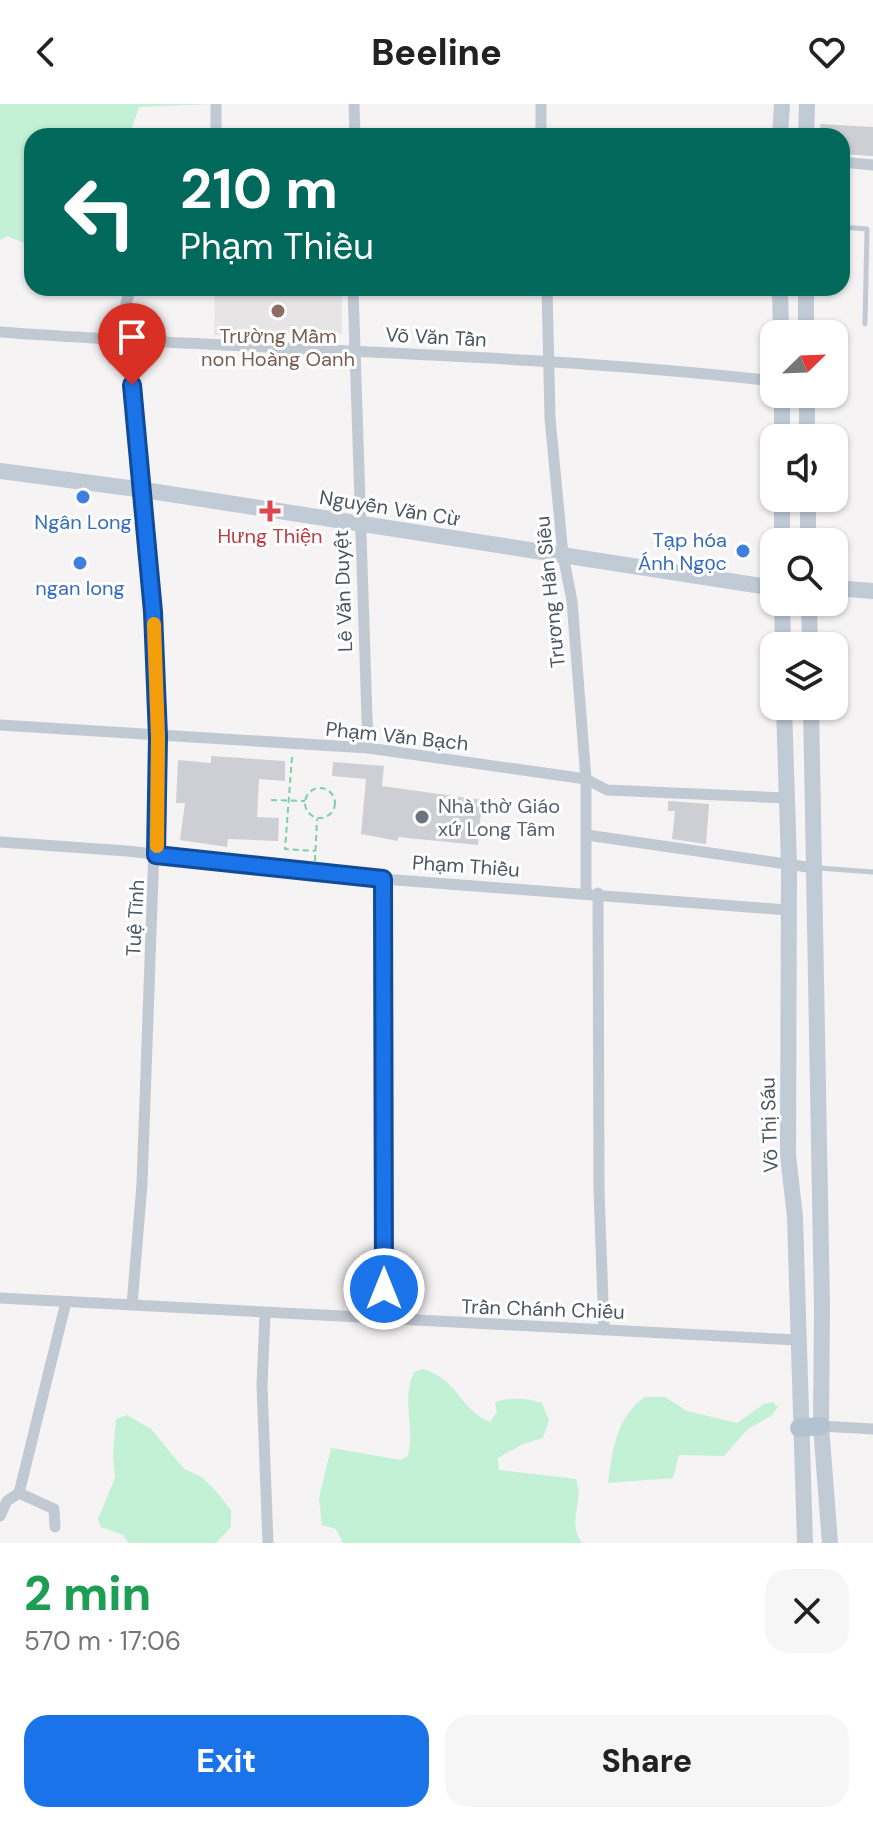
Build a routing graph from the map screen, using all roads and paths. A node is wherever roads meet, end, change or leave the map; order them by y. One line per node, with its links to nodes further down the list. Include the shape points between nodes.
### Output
1 (216, 104): 6 (street)
2 (354, 104): 7 (street)
3 (541, 104): 8 (street)
4 (782, 104): 9 (main road)
5 (807, 104): 10 (main road)
6 (216, 128)
7 (355, 128)
8 (541, 128)
9 (780, 128)
10 (806, 128)
11 (850, 163): 12 (street)
12 (873, 165)
13 (850, 228): 21 (lane, via 867,229)
14 (128, 296): 23 (street, Tuệ Tĩnh)
15 (353, 296): 24 (street, Lê Văn Duyệt)
16 (547, 296): 25 (street, Trương Hán Siêu)
17 (780, 296): 19 (main road)
18 (806, 296): 20 (main road)
19 (781, 320)
20 (806, 320)
21 (865, 324)
22 (0, 332): 23 (street, Võ Văn Tần)
23 (130, 342): 24 (street, Võ Văn Tần); 28 (street, Tuệ Tĩnh)
24 (354, 352): 25 (street, Võ Văn Tần); 29 (street, Lê Văn Duyệt)
25 (548, 361): 26 (street, Võ Văn Tần); 30 (street, Trương Hán Siêu)
26 (760, 380)
27 (0, 471): 28 (main road, Nguyễn Văn Cừ)
28 (144, 490): 29 (main road, Nguyễn Văn Cừ); 37 (street, Tuệ Tĩnh)
29 (358, 523): 30 (main road, Nguyễn Văn Cừ); 39 (street, Lê Văn Duyệt)
30 (563, 555): 31 (main road, Nguyễn Văn Cừ); 40 (street, Trương Hán Siêu, via 572,601)
31 (760, 586)
32 (848, 589): 33 (main road)
33 (873, 591)
34 (784, 720): 41 (main road, Võ Thị Sáu)
35 (811, 720): 52 (main road)
36 (0, 725): 37 (street, Phạm Văn Bạch)
37 (158, 737): 38 (street, Phạm Văn Bạch); 49 (street, Tuệ Tĩnh)
38 (293, 744): 39 (street, Phạm Văn Bạch); 43 (path)
39 (368, 748): 40 (street, Phạm Văn Bạch)
40 (586, 779): 41 (street, Phạm Văn Bạch, via 607,790); 46 (street, Trương Hán Siêu)
41 (787, 798): 51 (main road, Võ Thị Sáu)
42 (271, 800): 43 (path)
43 (288, 801): 44 (path); 48 (path, via 285,849)
44 (305, 801): 45 (path, via 307,811); 45 (path, via 318,788 331,794 332,812)
45 (317, 818): 48 (path)
46 (587, 835): 51 (street); 55 (street, Trương Hán Siêu)
47 (0, 842): 49 (street, Phạm Thiều)
48 (315, 851): 50 (path)
49 (156, 855): 54 (street, Phạm Thiều); 59 (street, Tuệ Tĩnh)
50 (315, 861)
51 (789, 864): 52 (street); 56 (main road, Võ Thị Sáu)
52 (814, 868): 53 (lane); 64 (main road)
53 (873, 872)
54 (383, 879): 55 (street, Phạm Thiều); 61 (street)
55 (592, 892): 56 (street, Phạm Thiều); 62 (street, Trương Hán Siêu)
56 (787, 910): 63 (main road, Võ Thị Sáu, via 788,1155)
57 (0, 1298): 58 (street, Trần Chánh Chiếu)
58 (66, 1302): 59 (street, Trần Chánh Chiếu); 67 (street)
59 (132, 1305): 60 (street, Trần Chánh Chiếu)
60 (265, 1315): 61 (street, Trần Chánh Chiếu); 70 (street)
61 (384, 1320): 62 (street, Trần Chánh Chiếu)
62 (604, 1330): 63 (street, Trần Chánh Chiếu)
63 (797, 1340): 65 (main road, Võ Thị Sáu)
64 (821, 1426): 65 (main road); 66 (street); 72 (main road)
65 (799, 1428): 71 (main road, Võ Thị Sáu)
66 (873, 1429)
67 (19, 1493): 68 (street, via 7,1501); 69 (street, via 54,1509)
68 (0, 1516)
69 (55, 1527)
70 (268, 1543)
71 (805, 1543)
72 (830, 1543)

